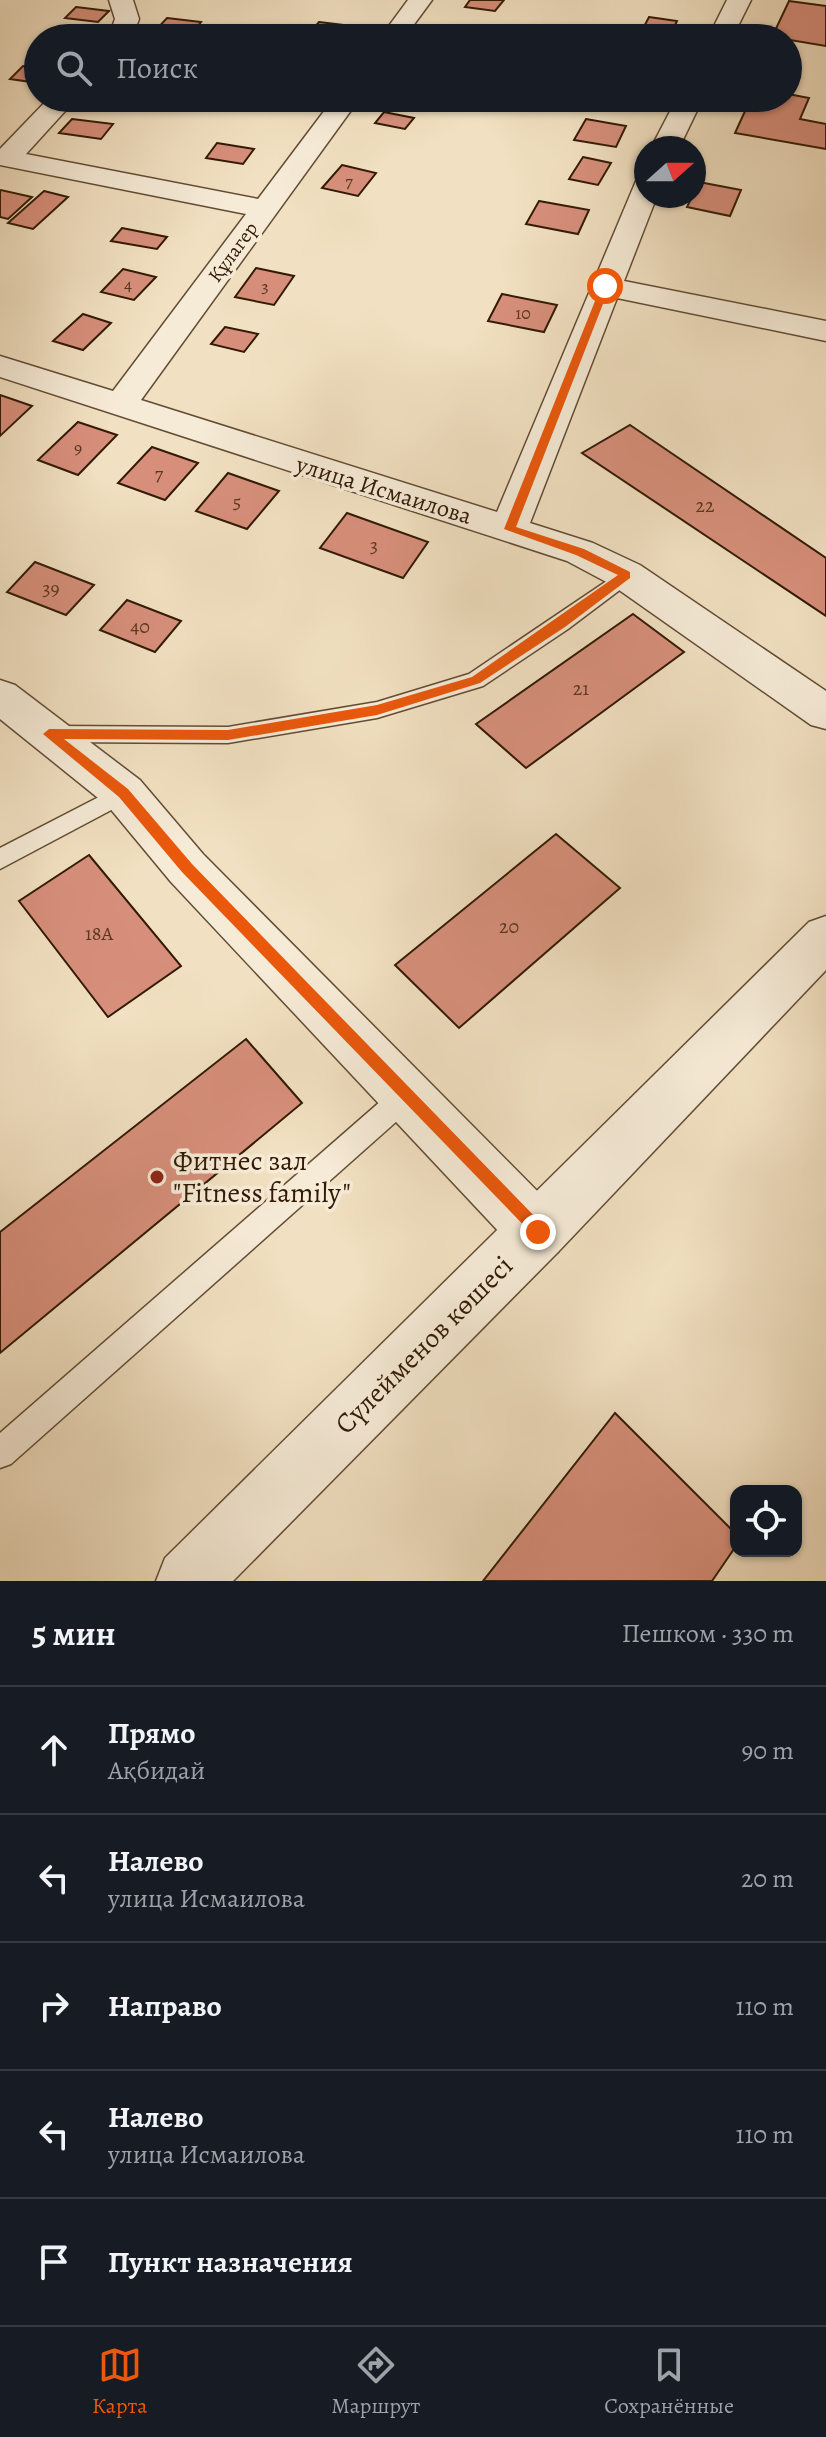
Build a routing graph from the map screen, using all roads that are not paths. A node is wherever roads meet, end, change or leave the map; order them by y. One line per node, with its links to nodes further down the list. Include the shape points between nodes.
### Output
1 (121, 0): 4 (street)
2 (420, 0): 5 (street)
3 (739, 0): 6 (street)
4 (127, 24)
5 (402, 24)
6 (727, 24)
7 (50, 112): 11 (street)
8 (337, 112): 13 (street, Құлагер)
9 (683, 112): 10 (street)
10 (671, 136)
11 (3, 157): 13 (street)
12 (637, 208): 14 (street)
13 (265, 209): 17 (street, Құлагер)
14 (605, 286): 15 (street); 18 (street)
15 (826, 331)
16 (0, 366): 17 (street, улица Исмаилова)
17 (119, 406): 18 (street, улица Исмаилова)
18 (509, 529): 19 (street, улица Исмаилова, via 580,552)
19 (626, 575): 21 (street, улица Исмаилова); 22 (lane, via 476,680 377,710 228,735)
20 (0, 696): 22 (street)
21 (826, 713)
22 (49, 734): 23 (street)
23 (124, 793): 24 (lane); 26 (street, via 187,868)
24 (0, 859)
25 (826, 937): 27 (street, Сүлейменов көшесі)
26 (406, 1096): 27 (street); 28 (lane)
27 (538, 1232): 29 (street, Сүлейменов көшесі)
28 (0, 1453)
29 (188, 1581)

